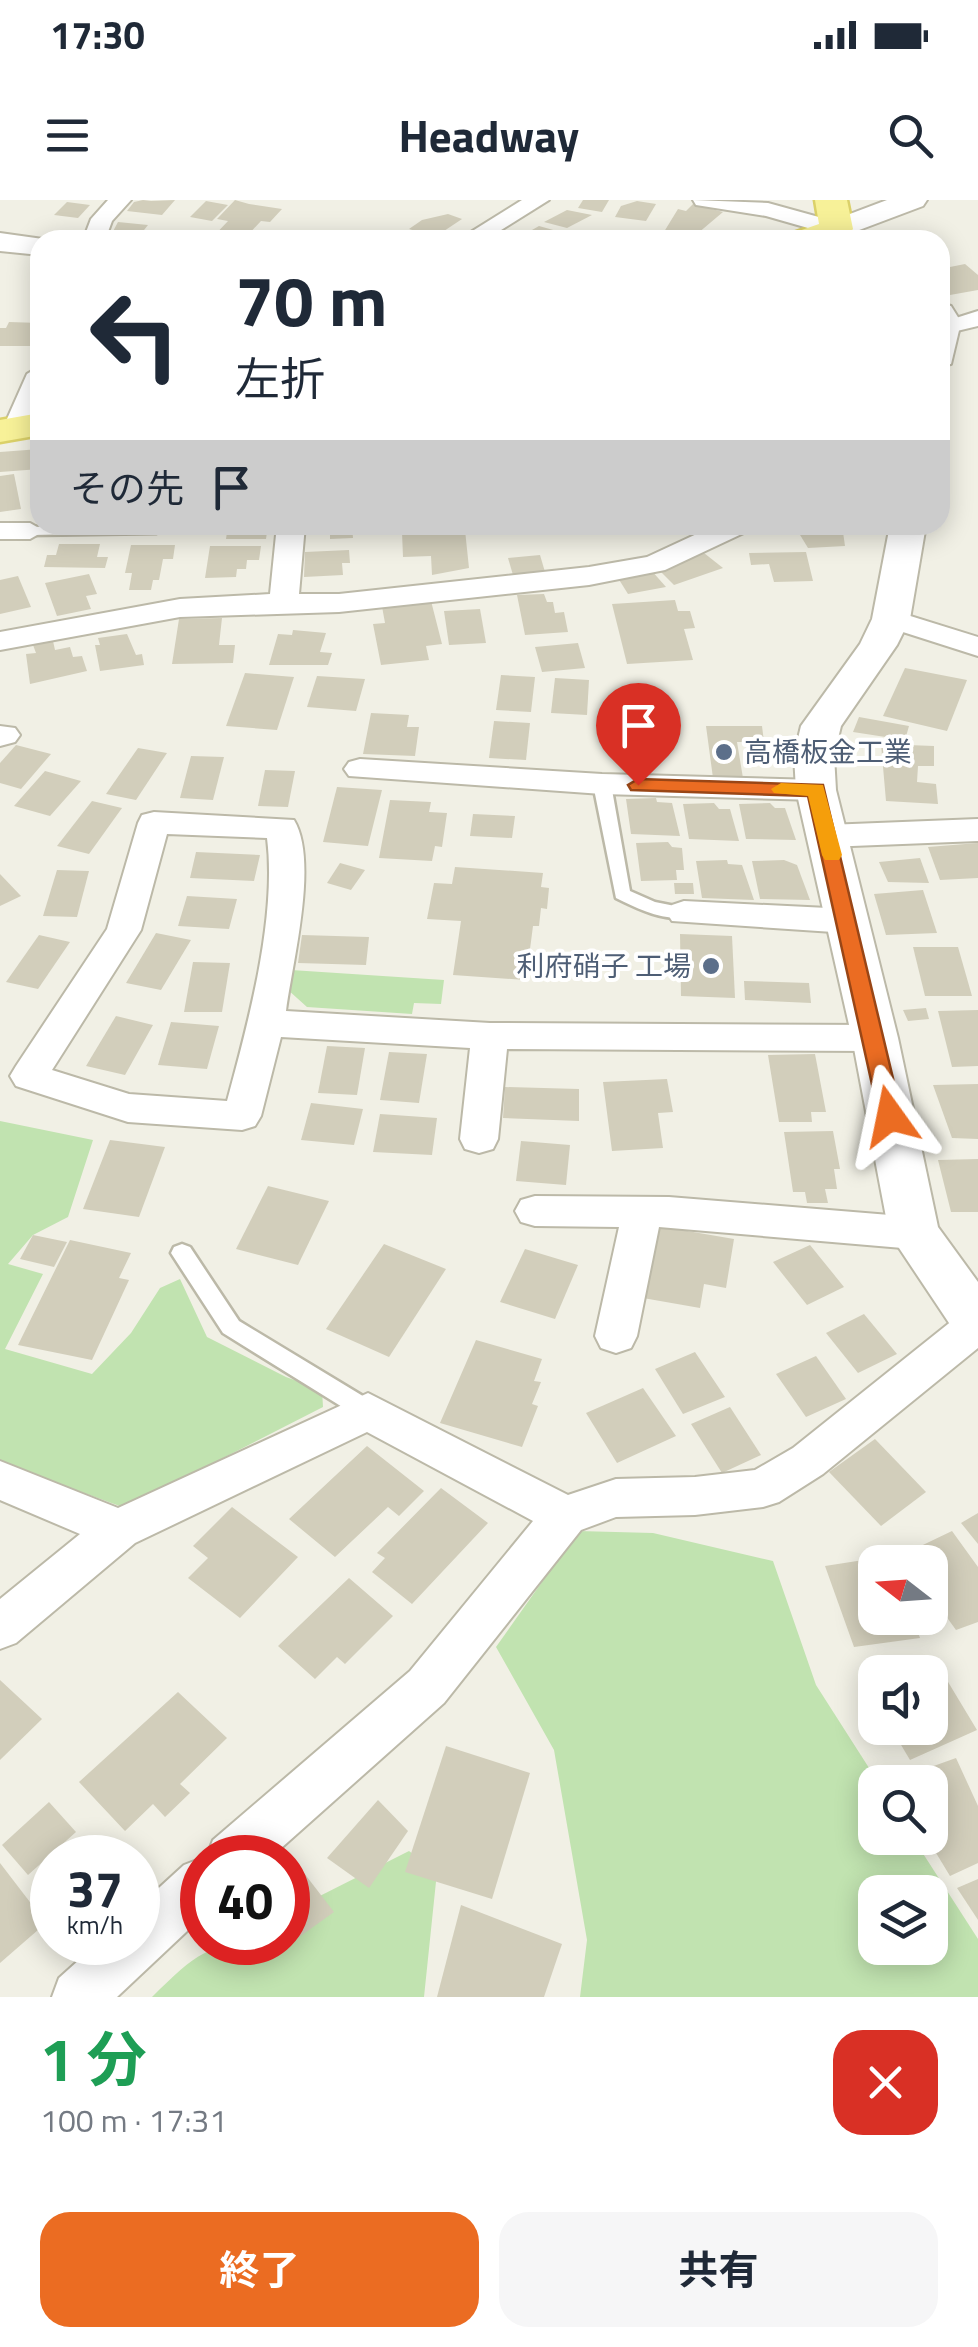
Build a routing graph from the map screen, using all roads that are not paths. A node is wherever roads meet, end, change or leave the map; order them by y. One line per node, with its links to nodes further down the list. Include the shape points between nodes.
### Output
1 (120, 200): 6 (street)
2 (538, 200): 7 (street)
3 (704, 200): 5 (street)
4 (913, 200): 5 (street)
5 (831, 227)
6 (98, 230)
7 (486, 230)
8 (0, 242): 9 (street)
9 (30, 245)
10 (978, 318): 11 (street)
11 (950, 329)
12 (950, 333): 13 (street)
13 (978, 338)
14 (30, 400): 15 (street)
15 (19, 428)
16 (30, 531): 17 (street)
17 (0, 532)
18 (290, 535): 21 (street)
19 (716, 535): 21 (street, via 654,564 590,576 339,603)
20 (906, 535): 22 (street)
21 (284, 602): 23 (street, via 180,608)
22 (891, 620): 24 (street); 27 (street, via 821,726)
23 (0, 641)
24 (978, 647)
25 (360, 769): 26 (street)
26 (602, 784): 27 (street); 30 (lane, via 622,894)
27 (816, 790): 29 (street)
28 (978, 830): 29 (street)
29 (827, 836): 31 (street)
30 (684, 914): 31 (street)
31 (848, 921): 34 (street)
32 (266, 1023): 32 (street, via 242,1116 128,1108 29,1076 124,930 154,823 282,828 288,872); 33 (street)
33 (490, 1036): 34 (street); 35 (street)
34 (874, 1038): 38 (street)
35 (479, 1139)
36 (536, 1211): 37 (street)
37 (642, 1212): 38 (street); 42 (street)
38 (914, 1233): 40 (street)
39 (182, 1252): 43 (lane, via 231,1327)
40 (965, 1288): 41 (street)
41 (978, 1324): 45 (street, via 808,1461 762,1488 616,1498)
42 (616, 1336)
43 (368, 1411): 45 (street); 46 (street)
44 (0, 1480): 46 (street)
45 (565, 1516): 48 (street, via 426,1687)
46 (119, 1529): 47 (street)
47 (0, 1628)
48 (257, 1835)
49 (180, 1903): 50 (street)
50 (78, 1997)

